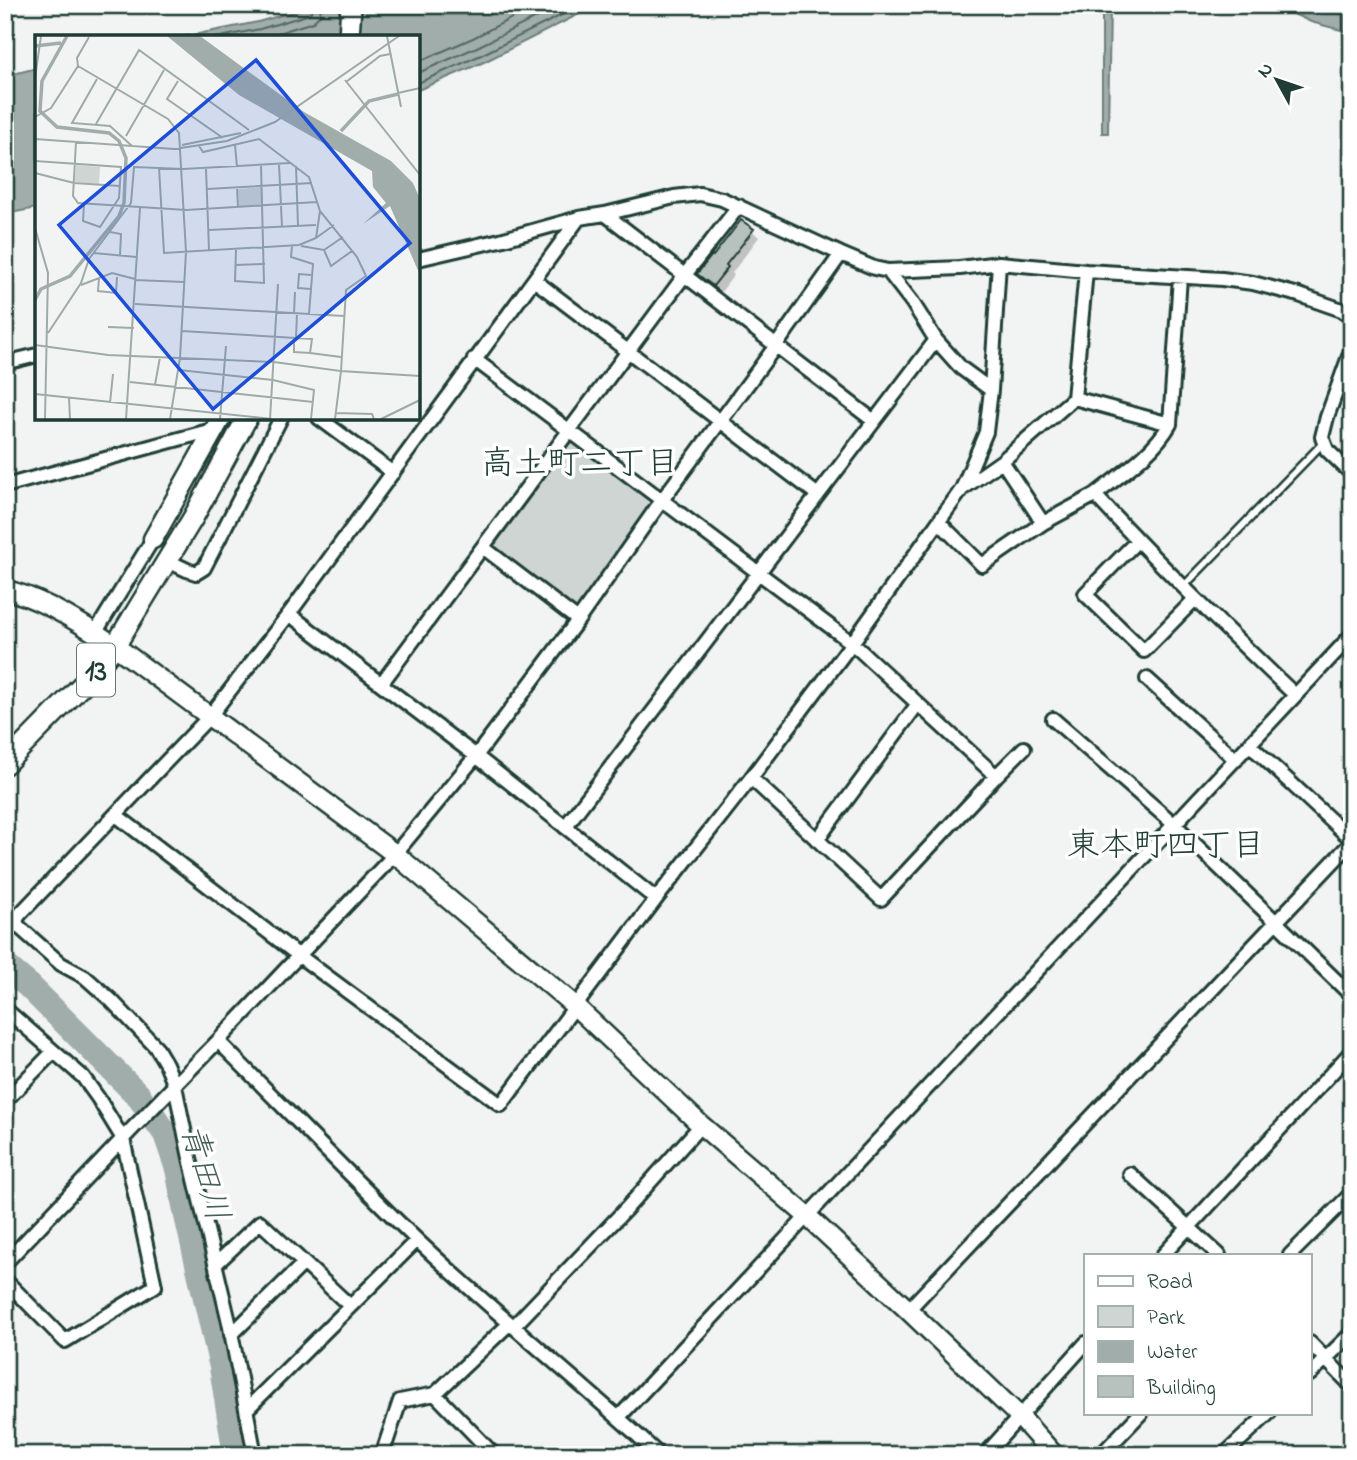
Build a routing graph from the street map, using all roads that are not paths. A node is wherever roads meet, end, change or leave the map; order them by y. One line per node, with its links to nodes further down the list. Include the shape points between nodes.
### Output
1 (351, 5): 2 (main road)
2 (349, 35)
3 (739, 206): 4 (street, via 700,194); 6 (street); 11 (street)
4 (605, 214): 5 (street); 11 (street)
5 (579, 218): 7 (street); 13 (street)
6 (841, 254): 9 (street); 16 (street)
7 (420, 259)
8 (999, 263): 9 (street); 10 (street); 22 (street)
9 (888, 271): 15 (street)
10 (1086, 271): 12 (street); 23 (street)
11 (684, 276): 16 (street); 18 (street)
12 (1180, 277): 14 (street, via 1253,283 1299,295); 30 (street)
13 (534, 280): 18 (street); 20 (street)
14 (1352, 317)
15 (936, 340): 22 (street, via 961,368); 28 (street)
16 (775, 347): 27 (street); 28 (street)
17 (1352, 348): 32 (street, via 1327,417)
18 (627, 352): 27 (street); 31 (street)
19 (35, 356): 21 (street)
20 (474, 359): 31 (street); 34 (street)
21 (5, 363)
22 (991, 390): 37 (street, via 986,432)
23 (1074, 398): 30 (street); 33 (street)
24 (246, 420): 46 (main road, 13)
25 (280, 420): 46 (street, via 204,568 196,573)
26 (322, 420): 34 (street)
27 (720, 421): 38 (street); 40 (street)
28 (874, 421): 38 (street)
29 (218, 424): 36 (street); 43 (street)
30 (1170, 424): 39 (street, via 1146,453)
31 (570, 430): 40 (street); 45 (street)
32 (1324, 442): 35 (street); 48 (lane)
33 (1002, 461): 37 (street); 42 (street)
34 (393, 472): 51 (street)
35 (1352, 474)
36 (5, 486)
37 (962, 489): 41 (street)
38 (818, 495): 47 (street)
39 (1095, 495): 42 (street); 44 (street)
40 (662, 500): 47 (street); 52 (street)
41 (939, 522): 42 (street, via 982,565); 55 (street)
42 (1043, 523)
43 (153, 539): 53 (street)
44 (1137, 541): 48 (street); 50 (street, via 1085,594 1144,651)
45 (484, 548): 52 (street); 58 (street)
46 (166, 560): 56 (main road, 13)
47 (759, 572): 55 (street); 72 (street)
48 (1183, 587): 50 (street)
49 (5, 590): 53 (street, via 37,601)
50 (1195, 599): 59 (street)
51 (289, 614): 58 (street); 61 (street)
52 (578, 620): 65 (street)
53 (95, 633): 56 (street)
54 (1352, 635): 59 (street)
55 (852, 643): 60 (street); 69 (street)
56 (115, 646): 61 (street); 67 (main road, 13)
57 (1147, 679): 66 (street)
58 (381, 684): 65 (street)
59 (1295, 695): 63 (street)
60 (917, 705): 68 (street); 73 (street)
61 (210, 716): 70 (street); 75 (street)
62 (1053, 719): 71 (street)
63 (1250, 745): 66 (street); 74 (street)
64 (1024, 748): 68 (street)
65 (476, 756): 72 (street); 75 (street)
66 (1236, 760): 71 (street)
67 (5, 764)
68 (996, 776): 73 (street, via 881,899)
69 (751, 778): 73 (street); 76 (street)
70 (116, 815): 78 (street); 85 (street, via 16,920 61,964 85,977 138,1026 166,1064)
71 (1175, 825): 77 (street); 91 (street)
72 (565, 827): 76 (street)
73 (817, 840)
74 (1350, 845): 77 (street)
75 (395, 854): 78 (street); 80 (street)
76 (656, 899): 80 (street)
77 (1276, 922): 79 (street); 102 (street)
78 (298, 955): 80 (street, via 501,1105); 82 (street)
79 (1352, 996)
80 (575, 1006): 87 (street)
81 (5, 1009): 84 (street)
82 (218, 1041): 85 (street); 93 (street)
83 (1352, 1051): 92 (street)
84 (53, 1052): 86 (street); 88 (street, via 83,1077)
85 (171, 1089): 88 (street); 99 (street)
86 (5, 1101)
87 (701, 1125): 91 (street); 103 (street)
88 (127, 1134): 97 (street); 100 (street, via 155,1286 65,1341)
89 (1130, 1174): 92 (street)
90 (1352, 1193): 96 (street)
91 (806, 1215): 102 (street); 115 (street)
92 (1188, 1228): 94 (street); 95 (street)
93 (417, 1240): 101 (street); 103 (street)
94 (1164, 1254)
95 (1218, 1254)
96 (1291, 1254)
97 (5, 1263)
98 (304, 1263): 99 (street, via 260,1222); 101 (street); 105 (street)
99 (216, 1264): 105 (street)
100 (5, 1280)
101 (350, 1306): 112 (street)
102 (908, 1310): 116 (street)
103 (511, 1325): 111 (street); 115 (street)
104 (1352, 1333): 108 (street)
105 (231, 1335): 112 (street)
106 (1084, 1345): 116 (street)
107 (1312, 1345): 108 (street)
108 (1325, 1360): 109 (street); 110 (street)
109 (1312, 1372)
110 (1352, 1386)
111 (435, 1394): 118 (street, via 400,1401); 119 (street)
112 (247, 1409): 117 (street)
113 (1140, 1414): 123 (street)
114 (1268, 1414): 124 (street)
115 (618, 1417): 120 (street)
116 (1020, 1417): 121 (street); 122 (street)
117 (256, 1455)
118 (382, 1455)
119 (494, 1455)
120 (659, 1455)
121 (985, 1455)
122 (1054, 1455)
123 (1101, 1455)
124 (1224, 1455)

